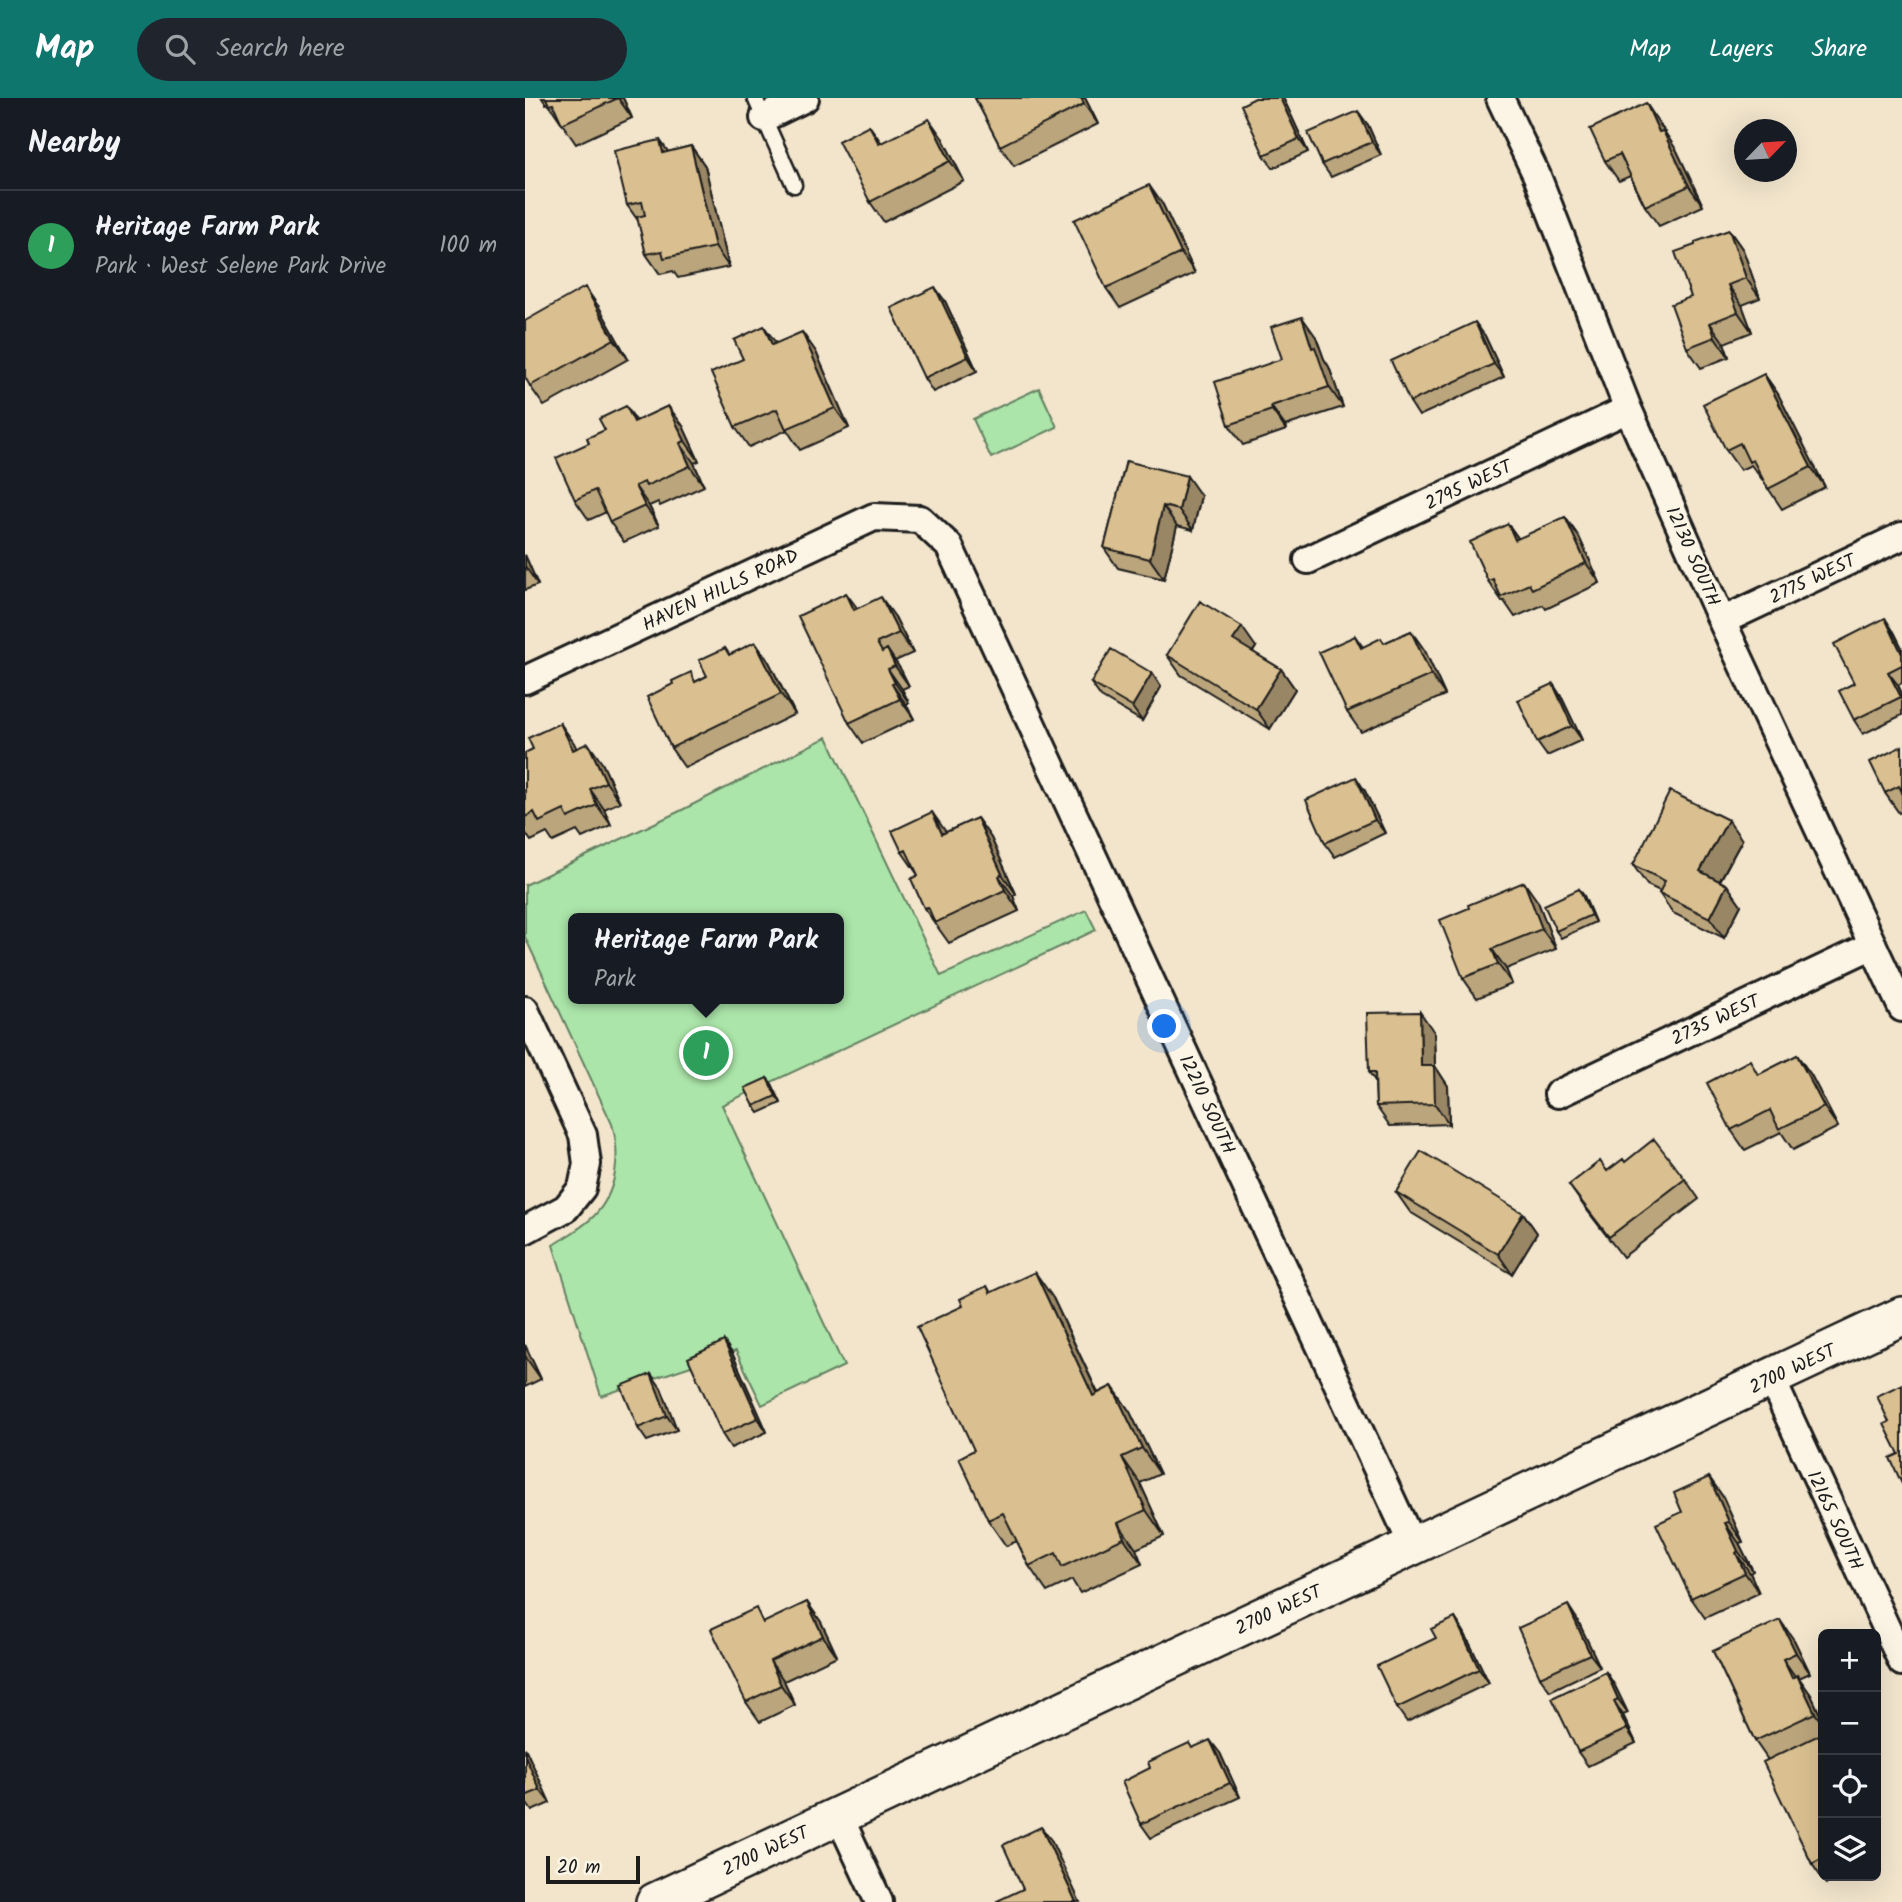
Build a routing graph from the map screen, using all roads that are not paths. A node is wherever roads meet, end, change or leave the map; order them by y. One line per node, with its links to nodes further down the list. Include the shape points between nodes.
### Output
1 (805, 98): 3 (street)
2 (1500, 98): 5 (street, 12130 SOUTH, via 1537,176)
3 (760, 108): 4 (lane)
4 (794, 185)
5 (1628, 408): 8 (street, 2795 WEST); 9 (street, 12130 SOUTH)
6 (920, 519): 10 (street, HAVEN HILLS ROAD, via 874,517); 18 (street, 12210 SOUTH, via 949,546)
7 (1902, 536): 9 (street, 2775 WEST)
8 (1308, 560)
9 (1722, 621): 11 (street, 12130 SOUTH)
10 (525, 680)
11 (1873, 944): 12 (street, 12130 SOUTH); 14 (street, 2735 WEST)
12 (1902, 1008)
13 (525, 1010): 15 (street, via 583,1135 587,1164 582,1188 566,1208)
14 (1558, 1094)
15 (525, 1230)
16 (1902, 1316): 17 (main road, 2700 WEST)
17 (1771, 1378): 18 (main road, 2700 WEST); 19 (street, 12165 SOUTH)
18 (1413, 1546): 20 (main road, 2700 WEST)
19 (1902, 1662)
20 (839, 1816): 21 (main road, 2700 WEST); 22 (street)
21 (655, 1902)
22 (879, 1902)

